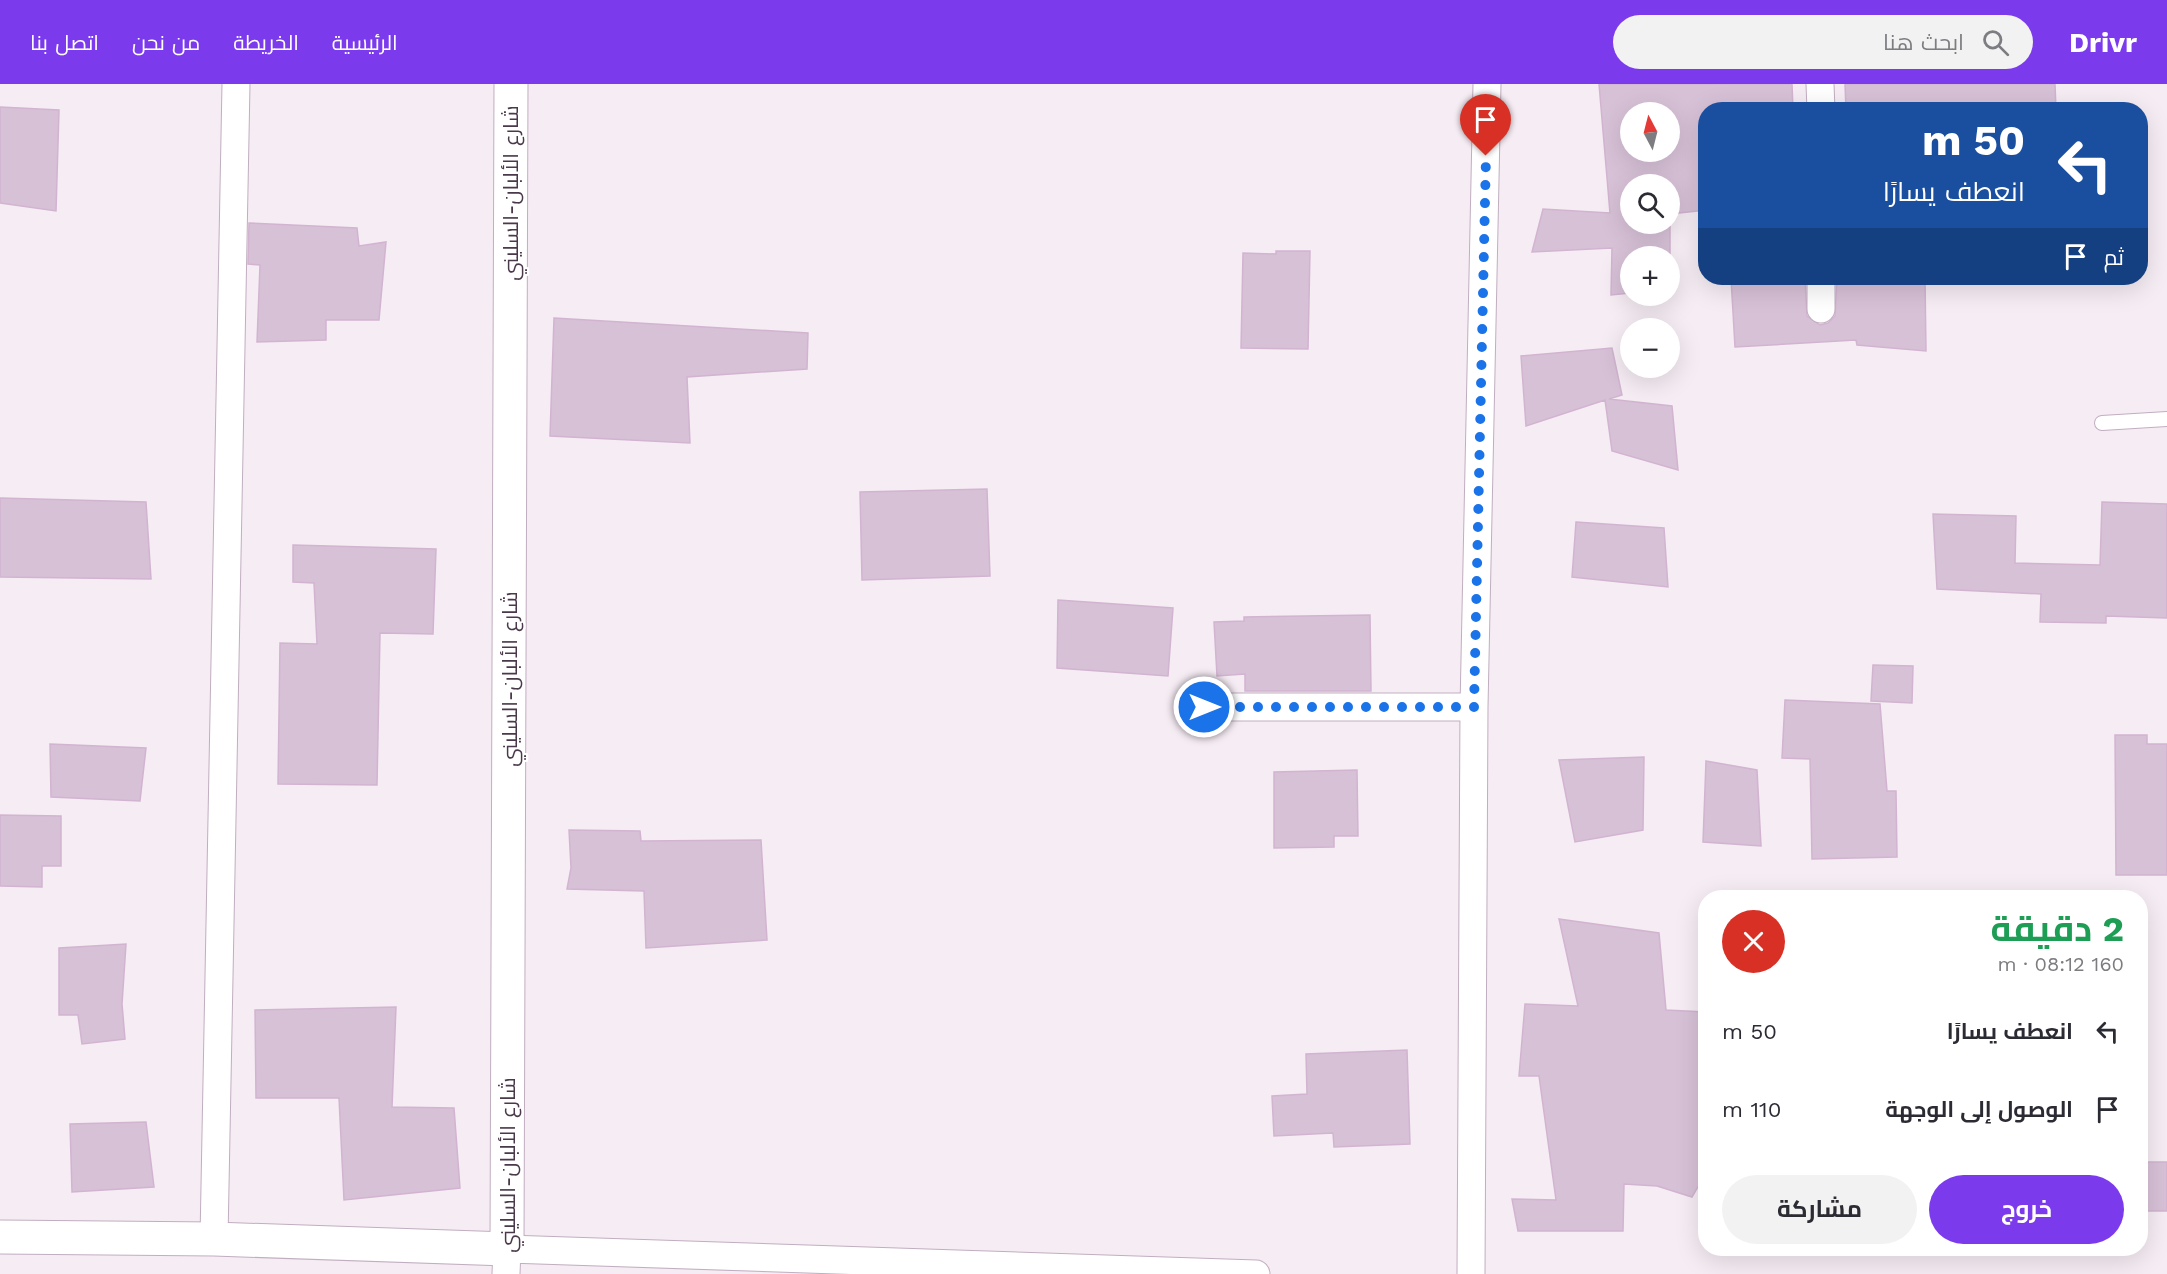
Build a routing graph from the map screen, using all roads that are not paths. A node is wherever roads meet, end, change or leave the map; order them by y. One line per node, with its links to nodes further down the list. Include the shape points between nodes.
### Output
1 (236, 84): 13 (street)
2 (511, 84): 14 (street, شارع الألبان-السليني)
3 (1488, 84): 11 (street)
4 (1821, 84): 5 (street)
5 (1821, 102)
6 (1821, 285): 7 (street)
7 (1821, 309)
8 (2167, 419): 9 (lane)
9 (2102, 423)
10 (1204, 707): 11 (street)
11 (1474, 707): 16 (street)
12 (0, 1237): 13 (street)
13 (214, 1239): 14 (street)
14 (507, 1262): 15 (street)
15 (1256, 1274)
16 (1471, 1274)

